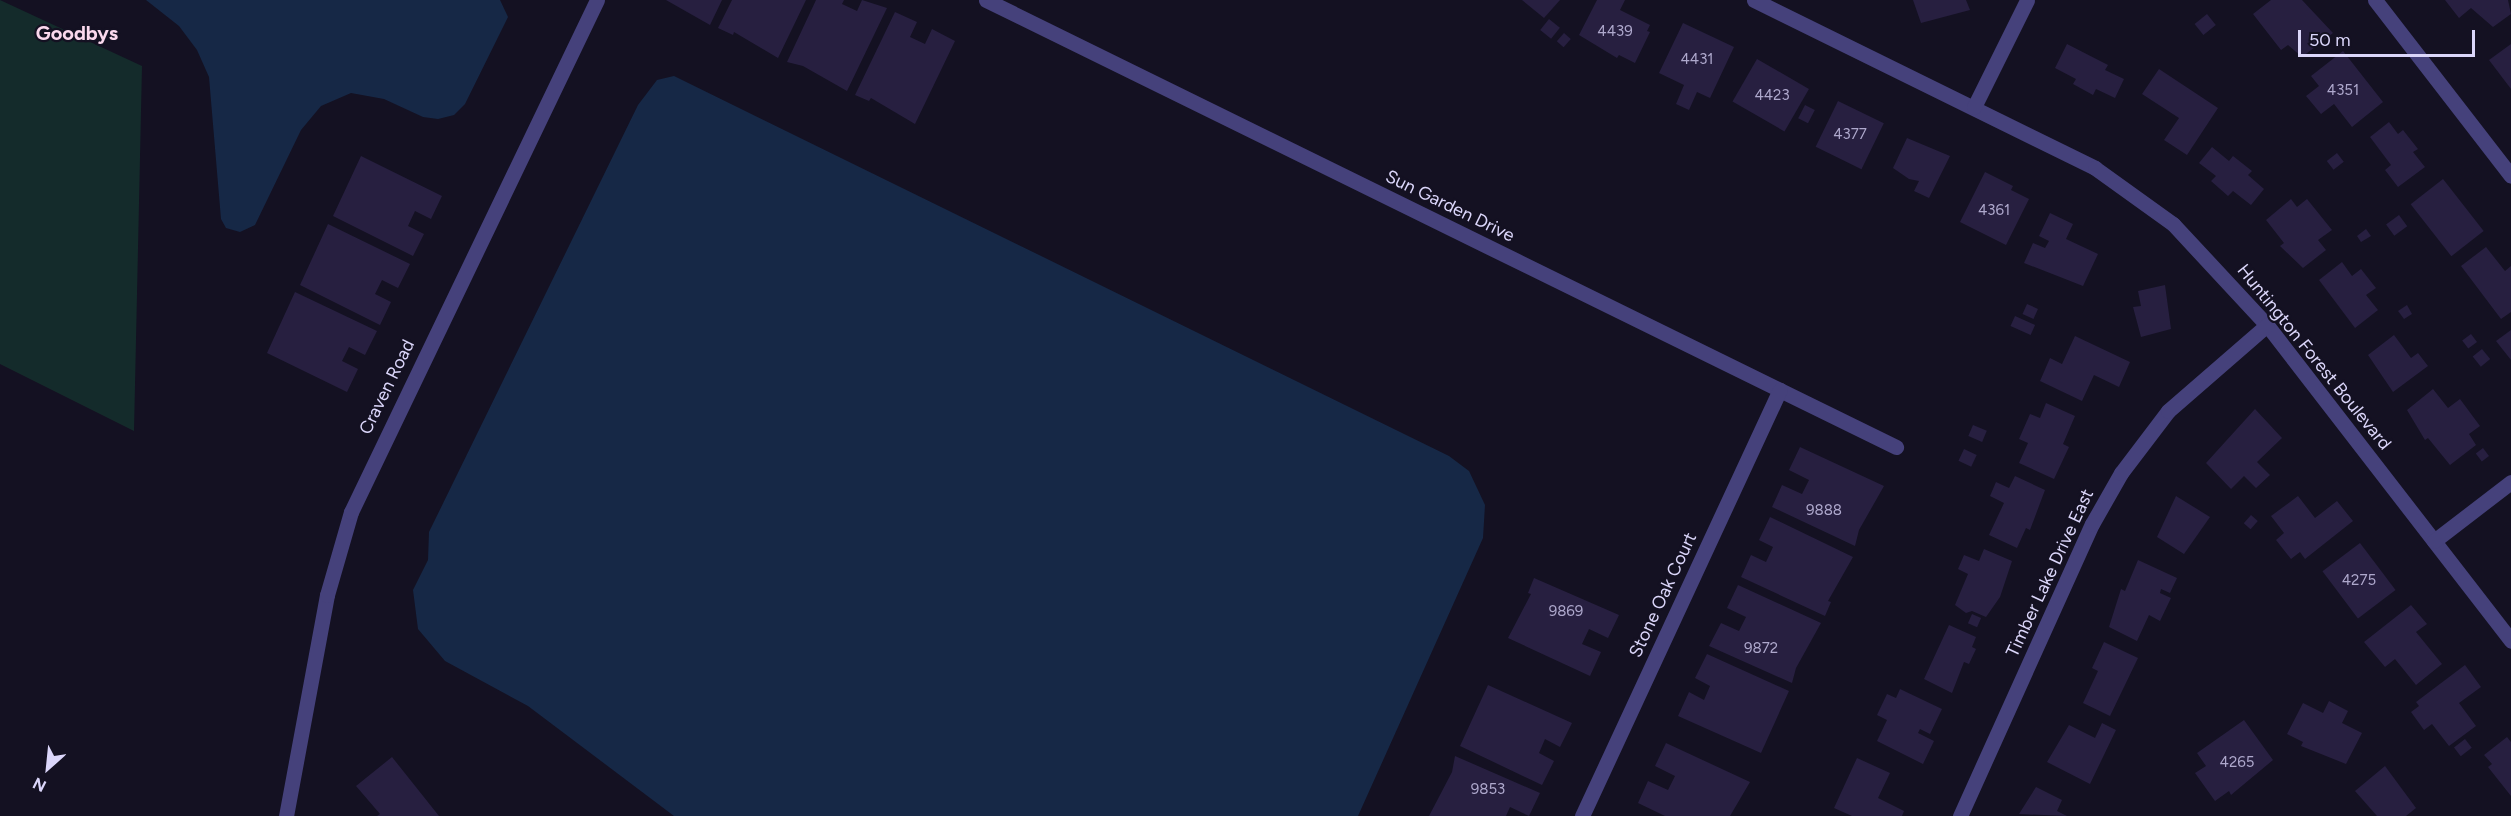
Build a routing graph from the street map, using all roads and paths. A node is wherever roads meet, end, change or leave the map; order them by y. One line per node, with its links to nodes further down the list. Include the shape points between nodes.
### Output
1 (597, 0): 14 (street, Craven Road, via 351,512 327,595)
2 (986, 0): 9 (street, Sun Garden Drive)
3 (1754, 0): 6 (street, Huntington Forest Boulevard)
4 (2027, 0): 6 (street)
5 (2375, 0): 7 (street)
6 (1974, 107): 8 (street, Huntington Forest Boulevard, via 2095,168 2145,202 2232,284)
7 (2511, 176)
8 (2267, 325): 12 (street, Huntington Forest Boulevard); 16 (street, Timber Lake Drive East, via 2168,411 2121,473 2092,524)
9 (1780, 390): 10 (street, Sun Garden Drive); 15 (street, Stone Oak Court)
10 (1896, 447)
11 (2511, 482): 12 (street)
12 (2434, 541): 13 (street, Huntington Forest Boulevard)
13 (2511, 641)
14 (286, 816)
15 (1582, 816)
16 (1960, 816)

